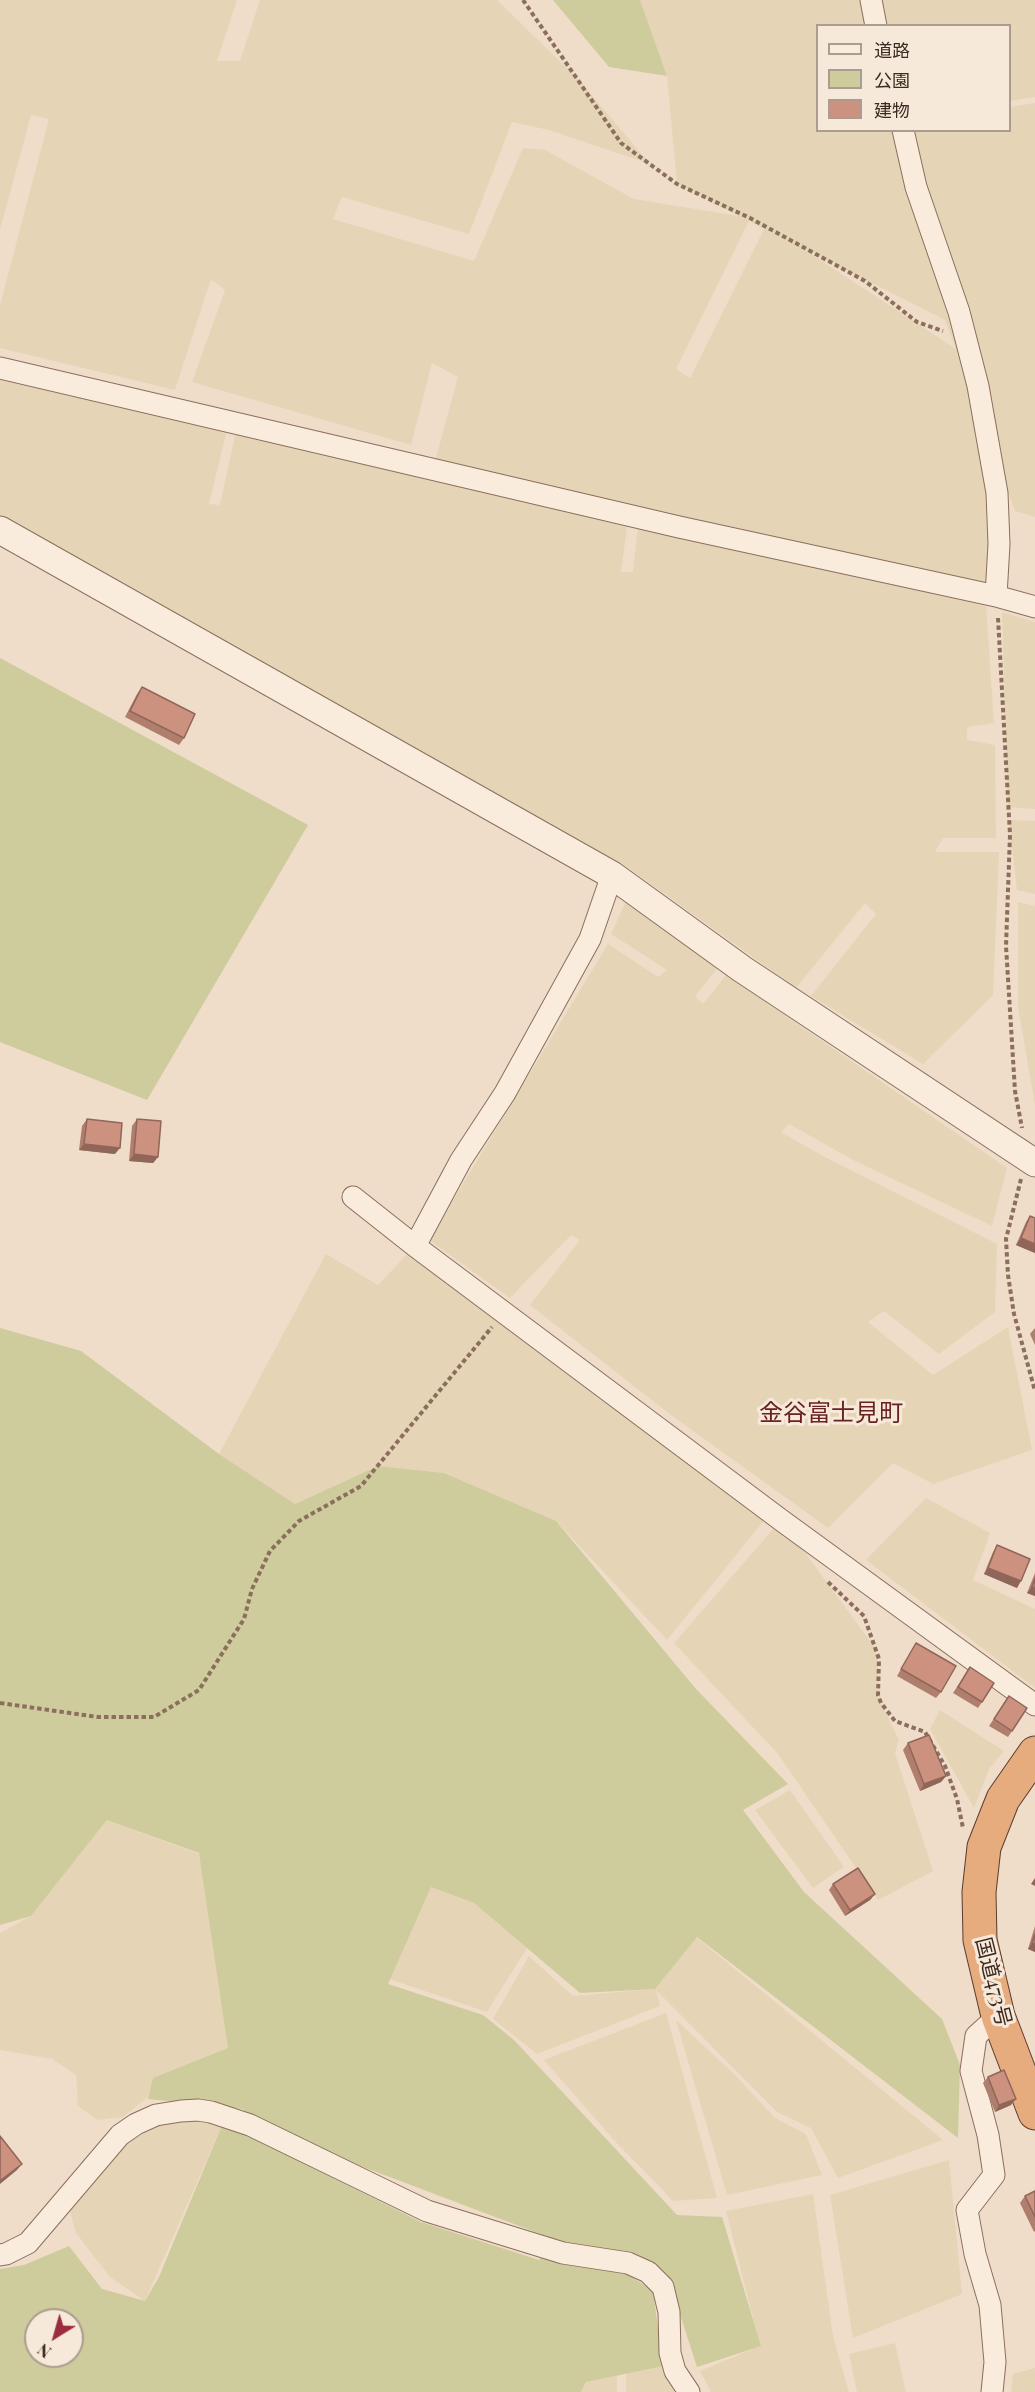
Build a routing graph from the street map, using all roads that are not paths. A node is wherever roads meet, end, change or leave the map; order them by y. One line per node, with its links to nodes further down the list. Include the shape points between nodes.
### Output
1 (870, 0): 2 (street)
2 (876, 24)
3 (903, 132): 6 (street, via 916,187 959,312 978,386 997,493)
4 (0, 368): 6 (street, via 668,524)
5 (0, 530): 8 (street)
6 (996, 596): 7 (street)
7 (1035, 607)
8 (612, 875): 9 (street, via 742,969); 11 (street, via 590,939)
9 (1031, 1160)
10 (352, 1197): 11 (street)
11 (415, 1246): 12 (street)
12 (1035, 1705)
13 (1035, 1752): 14 (highway, 国道473号, via 1003,1799 984,1847 979,1892 980,1940)
14 (998, 2016): 15 (highway, 国道473号); 18 (street, via 976,2037 971,2071 994,2175 967,2210 990,2305 995,2362)
15 (1035, 2113)
16 (0, 2255): 17 (street, via 28,2243 120,2135 136,2124 156,2115 181,2111 211,2112 267,2133 427,2211 563,2253 628,2264 648,2272 663,2287 669,2312 670,2353 675,2371)
17 (689, 2392)
18 (992, 2392)

